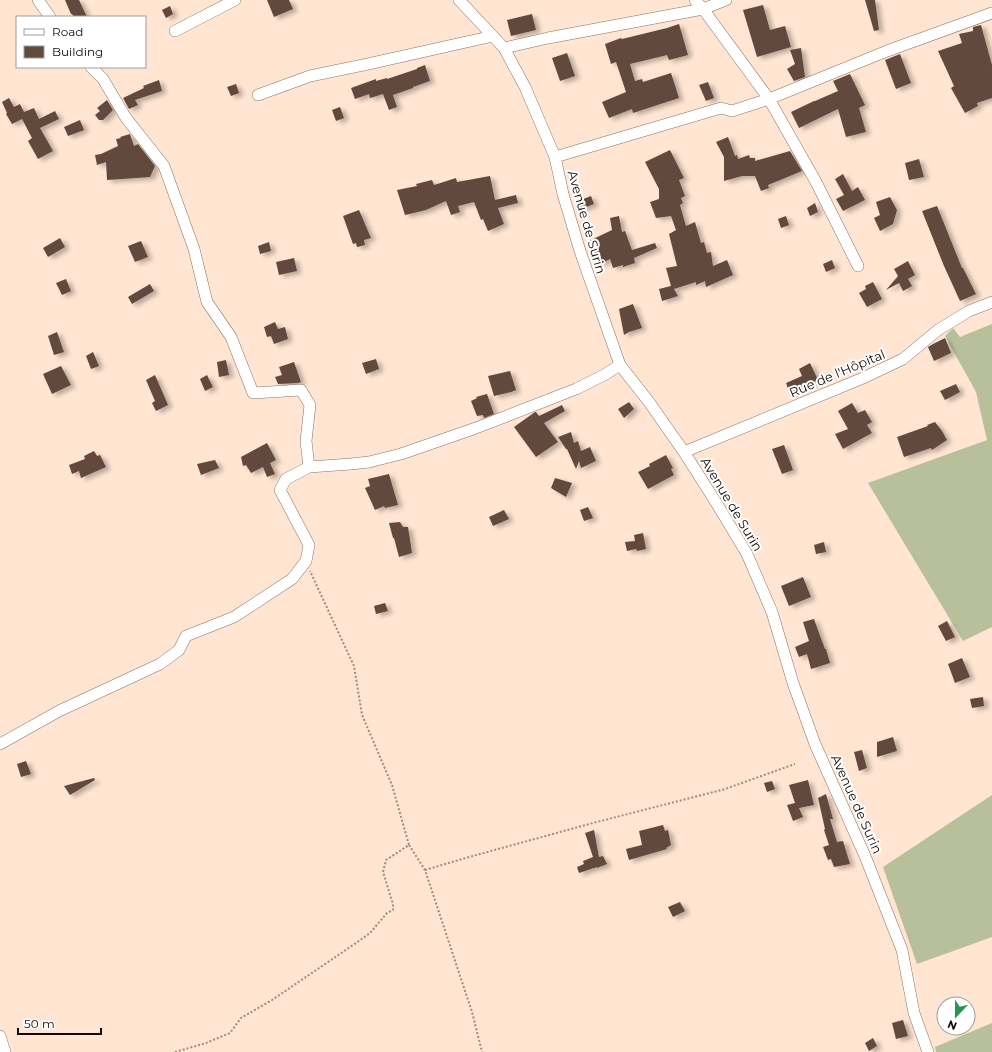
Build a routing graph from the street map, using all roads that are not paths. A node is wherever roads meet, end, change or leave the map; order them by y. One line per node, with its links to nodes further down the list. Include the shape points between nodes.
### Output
1 (38, 0): 8 (street)
2 (235, 0): 9 (street)
3 (459, 0): 10 (street, Avenue de Surin)
4 (695, 0): 6 (street)
5 (726, 0): 6 (street)
6 (703, 10): 11 (street); 14 (street)
7 (992, 13): 14 (street, via 887,51)
8 (49, 16)
9 (176, 31)
10 (493, 36): 11 (street, Avenue de Surin); 13 (street, via 310,76)
11 (504, 48): 15 (street, Avenue de Surin, via 525,87)
12 (92, 68): 20 (street, via 103,79 126,118 164,166 194,249 207,302 231,337 253,392 301,390 310,405 306,441)
13 (258, 95)
14 (769, 99): 15 (street, via 732,111 721,108); 16 (street, via 816,182)
15 (555, 157): 18 (street, Avenue de Surin, via 580,251)
16 (858, 266)
17 (992, 302): 19 (street, Rue de l'Hôpital, via 969,311 938,330 903,359 864,378)
18 (620, 365): 19 (street, Avenue de Surin); 20 (street, via 576,389 401,454 363,463)
19 (684, 452): 24 (street, Avenue de Surin, via 747,554 772,612 793,683 815,744 865,856 902,950 914,1013)
20 (309, 467): 21 (street, via 286,479 280,490 309,545 306,561 292,578 234,617 186,636 179,650 160,664 59,712)
21 (0, 744)
22 (0, 1036): 23 (street)
23 (5, 1052)
24 (928, 1052)

